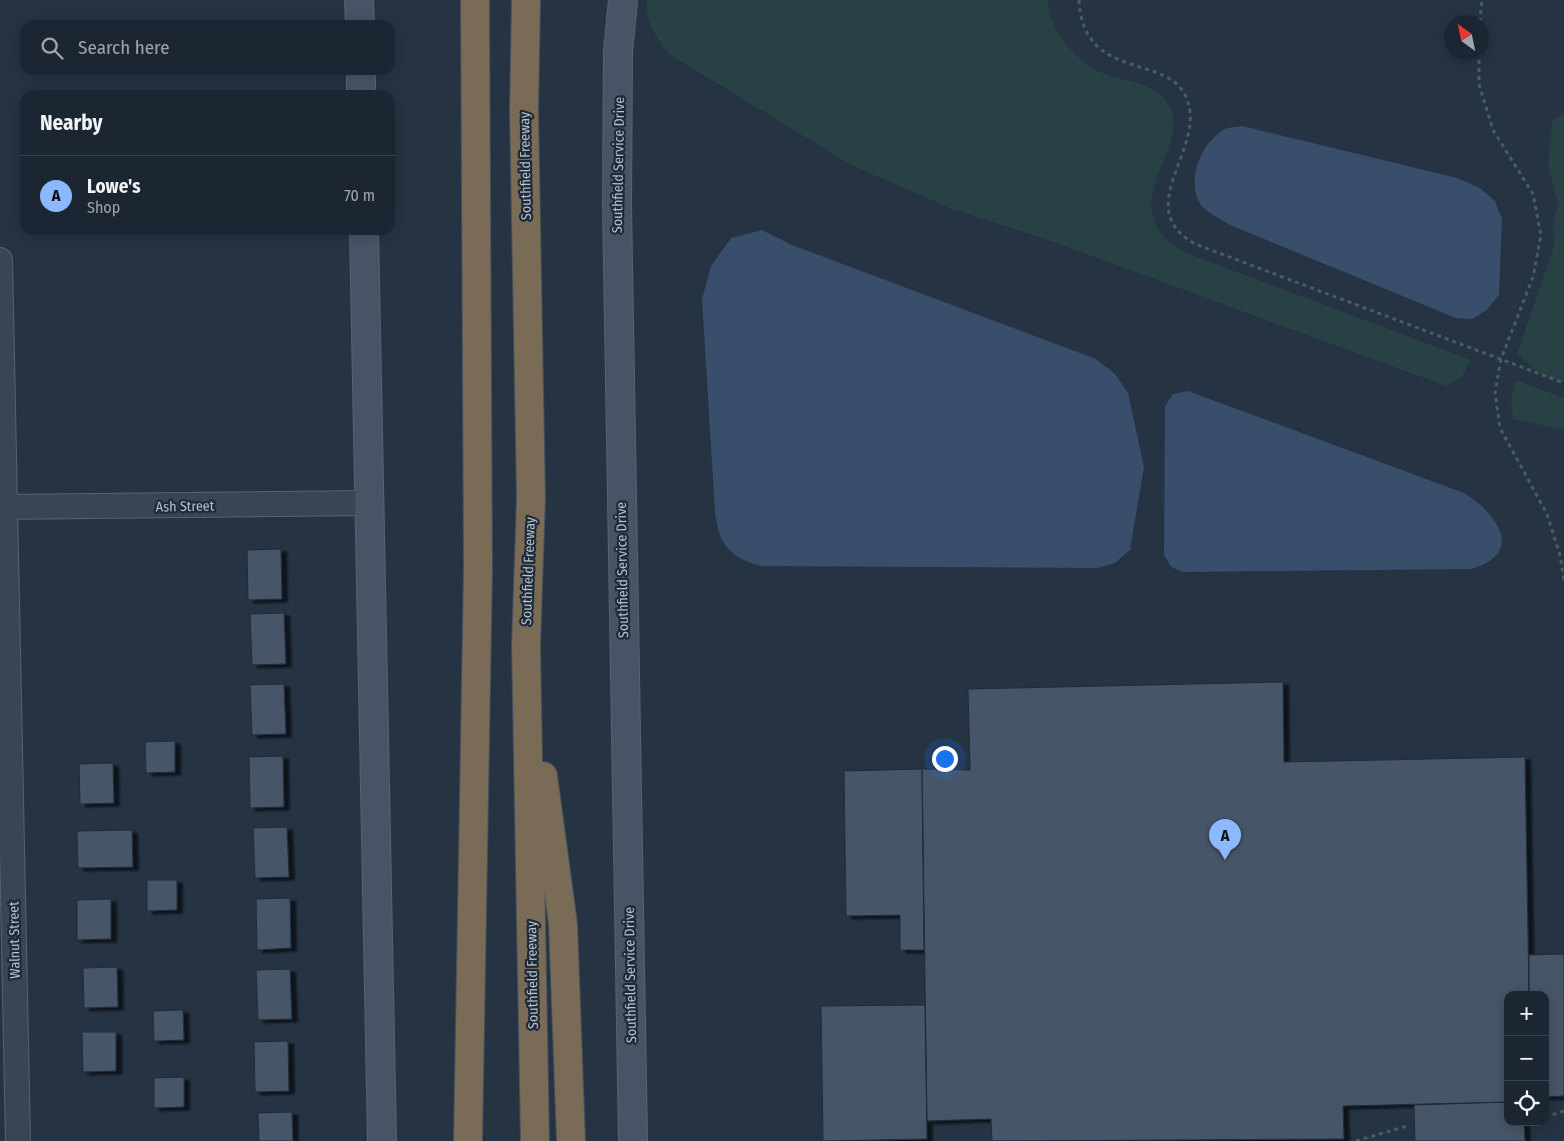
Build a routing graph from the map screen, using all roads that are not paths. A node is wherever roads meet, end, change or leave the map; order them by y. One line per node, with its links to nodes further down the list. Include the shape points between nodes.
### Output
1 (359, 0): 5 (main road)
2 (475, 0): 15 (highway, via 478,568)
3 (526, 0): 12 (highway, Southfield Freeway, via 524,110 531,498)
4 (623, 0): 18 (main road, Southfield Service Drive, via 618,52 617,204)
5 (360, 20)
6 (361, 75): 7 (main road)
7 (361, 90)
8 (364, 235): 10 (main road)
9 (0, 260): 11 (street, Walnut Street)
10 (369, 503): 11 (street, Ash Street); 14 (main road)
11 (2, 507): 13 (street, Walnut Street)
12 (526, 646): 16 (highway, Southfield Freeway); 17 (highway, via 563,924)
13 (18, 1141)
14 (382, 1141)
15 (468, 1141)
16 (536, 1141)
17 (571, 1141)
18 (633, 1141)

